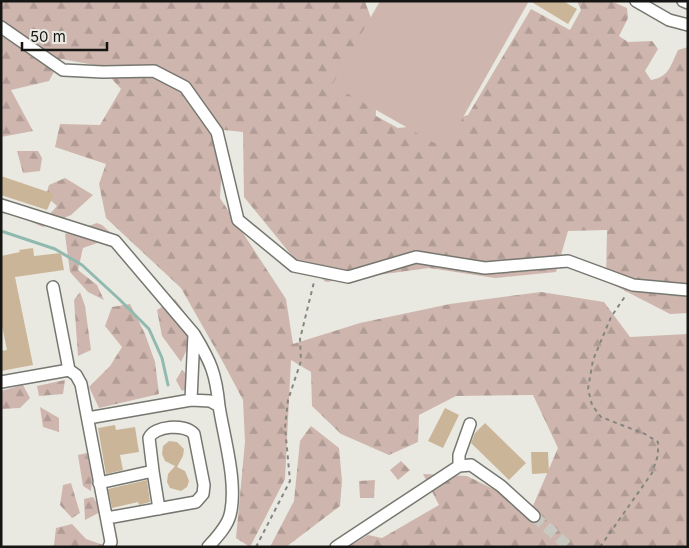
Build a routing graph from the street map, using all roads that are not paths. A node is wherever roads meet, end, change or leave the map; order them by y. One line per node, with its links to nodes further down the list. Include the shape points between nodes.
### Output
1 (636, 1): 4 (lane, via 669,20)
2 (683, 1): 3 (lane)
3 (688, 3)
4 (688, 25)
5 (1, 27): 8 (lane, via 63,70 154,71 185,87 217,132 238,220 294,266 348,277 416,257 485,268 568,261 633,285)
6 (1, 205): 9 (lane, via 115,241)
7 (53, 287): 10 (lane)
8 (688, 290)
9 (194, 334): 12 (lane); 13 (lane, via 209,359 217,382)
10 (69, 370): 11 (lane); 14 (lane, via 81,384)
11 (1, 382)
12 (191, 400): 13 (lane); 14 (lane)
13 (219, 406): 23 (lane, via 233,487 230,516)
14 (88, 418): 18 (lane)
15 (470, 424): 16 (lane, via 459,455)
16 (459, 466): 20 (lane, via 471,465 501,486); 24 (lane)
17 (153, 471): 18 (lane); 19 (lane); 19 (lane, via 149,444 151,434 178,427 191,430 204,485 203,494 196,502)
18 (99, 483): 21 (lane)
19 (159, 509): 21 (lane)
20 (534, 516)
21 (107, 518): 22 (lane)
22 (109, 547)
23 (208, 547)
24 (336, 547)

